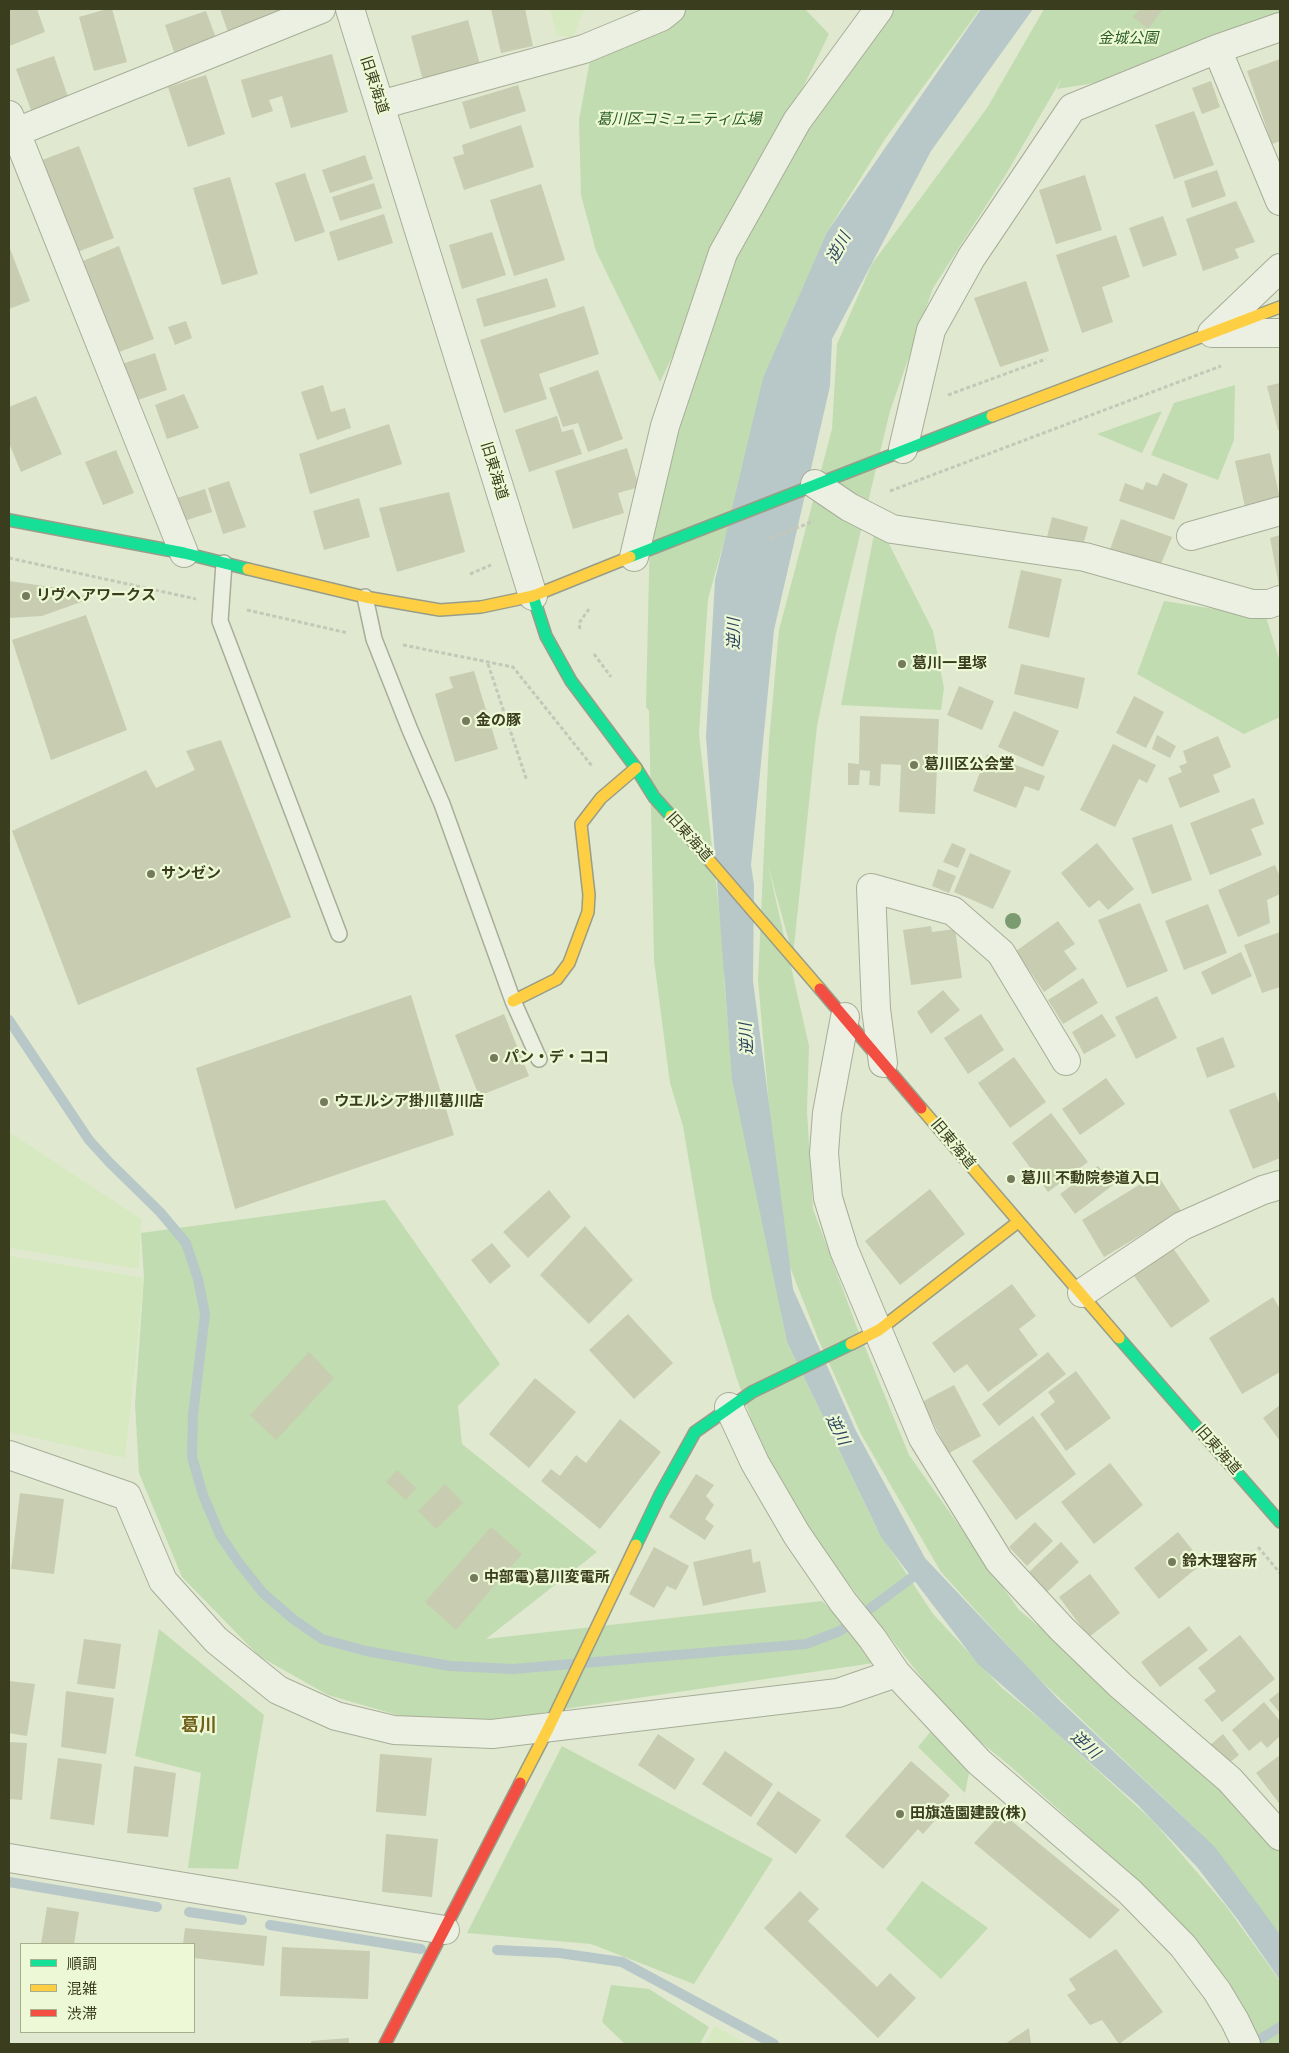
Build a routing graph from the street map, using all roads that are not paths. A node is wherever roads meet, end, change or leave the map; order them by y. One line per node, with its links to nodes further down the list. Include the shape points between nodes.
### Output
1 (321, 9): 8 (street)
2 (350, 9): 7 (street, 旧東海道)
3 (671, 9): 7 (street, via 661,17 584,49)
4 (879, 9): 20 (street, via 797,121 723,253 665,426)
5 (1280, 26): 6 (street)
6 (1217, 49): 9 (street); 14 (street, via 1072,108 971,258 931,330)
7 (380, 105): 22 (street, 旧東海道)
8 (11, 127): 19 (street)
9 (1280, 200)
10 (1280, 268): 12 (street)
11 (1280, 307): 12 (street)
12 (1212, 333): 13 (street); 14 (street)
13 (1280, 333)
14 (903, 449): 15 (street)
15 (815, 484): 20 (street); 24 (street, via 849,507 892,529 1085,557 1252,604 1270,604)
16 (1280, 511): 18 (street)
17 (9, 520): 19 (street)
18 (1191, 536)
19 (184, 553): 21 (street)
20 (634, 557): 22 (street)
21 (224, 563): 23 (street); 26 (lane, via 220,621)
22 (533, 596): 23 (street, via 481,607 440,610); 25 (street, 旧東海道, via 546,636 571,681)
23 (365, 597): 27 (lane, via 374,639 442,804)
24 (1280, 600)
25 (636, 768): 27 (street, via 601,798 581,824 588,912 569,963 556,979); 28 (street, 旧東海道, via 654,797)
26 (339, 934)
27 (512, 1001): 29 (lane)
28 (845, 1017): 31 (street, 旧東海道); 35 (street, via 824,1153 828,1198)
29 (539, 1060)
30 (1066, 1061): 31 (street, via 1002,953 953,911 870,888 876,1009)
31 (883, 1063): 33 (street, 旧東海道)
32 (1280, 1185): 34 (street, via 1182,1226)
33 (1018, 1222): 34 (street, 旧東海道); 35 (street)
34 (1082, 1294): 38 (street, 旧東海道)
35 (870, 1335): 36 (street, via 752,1392); 41 (street, via 923,1438 999,1560 1062,1629 1120,1685 1230,1780)
36 (729, 1407): 39 (street, via 760,1471 797,1534); 40 (street, via 696,1432 660,1495)
37 (9, 1455): 40 (street, via 128,1496 163,1582 216,1640 278,1690 336,1716 394,1730 492,1734)
38 (1280, 1522)
39 (896, 1673): 40 (street, via 838,1693); 44 (street, via 979,1762 1130,1892 1182,1946 1218,1991)
40 (548, 1728): 43 (street)
41 (1280, 1836)
42 (9, 1858): 43 (street)
43 (445, 1930): 45 (street)
44 (1241, 2032)
45 (385, 2044)

